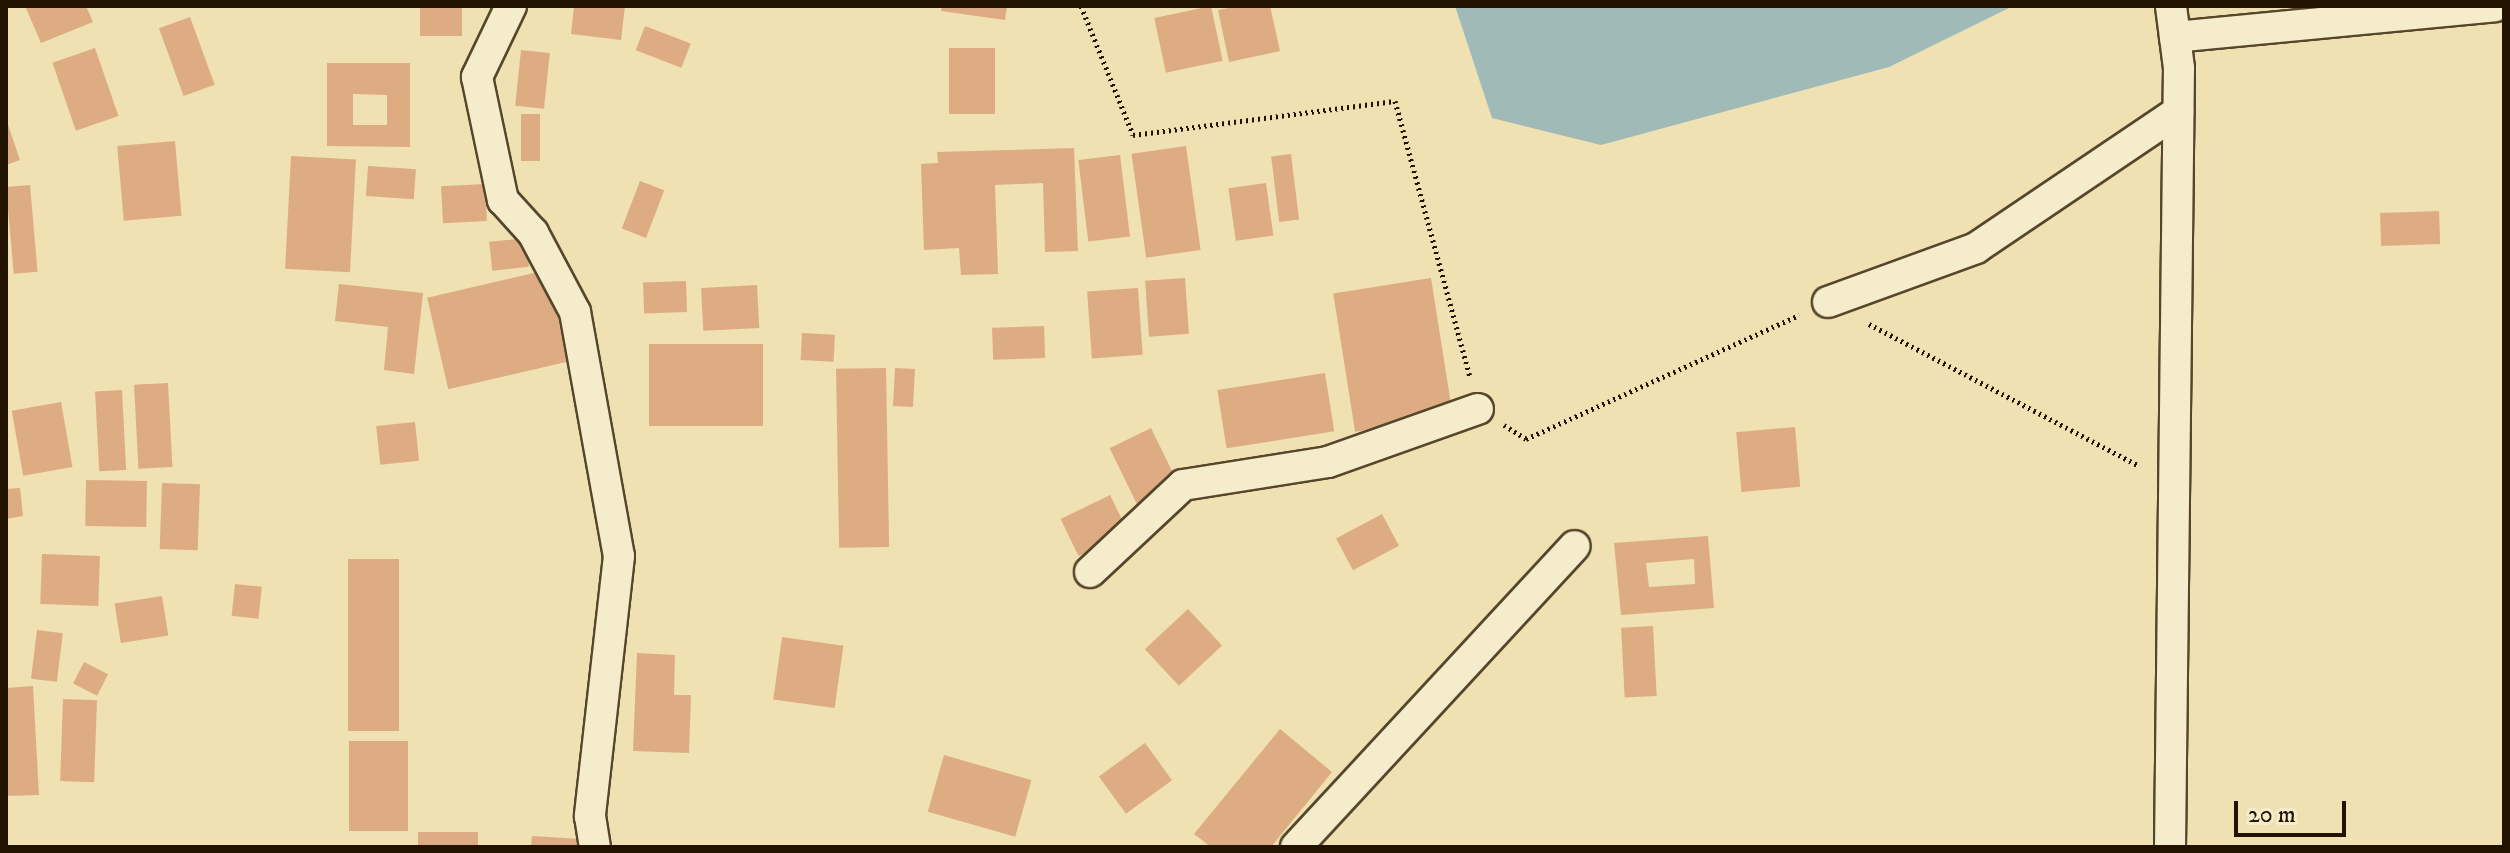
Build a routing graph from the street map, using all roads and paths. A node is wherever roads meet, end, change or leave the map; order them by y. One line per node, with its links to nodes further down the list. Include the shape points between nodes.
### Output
1 (511, 6): 12 (street, via 477,77 503,200 533,233 575,312 619,556 590,816)
2 (1081, 6): 8 (path, via 1133,135 1395,101)
3 (2171, 6): 5 (street)
4 (2496, 6): 5 (street)
5 (2175, 37): 6 (street)
6 (2178, 112): 7 (street, via 1976,248); 9 (street)
7 (1828, 302): 8 (path, via 1526,439); 9 (path)
8 (1478, 409): 11 (street, via 1328,462 1183,485)
9 (2174, 483): 14 (street)
10 (1575, 546): 13 (street)
11 (1090, 572)
12 (595, 847)
13 (1296, 847)
14 (2170, 847)

